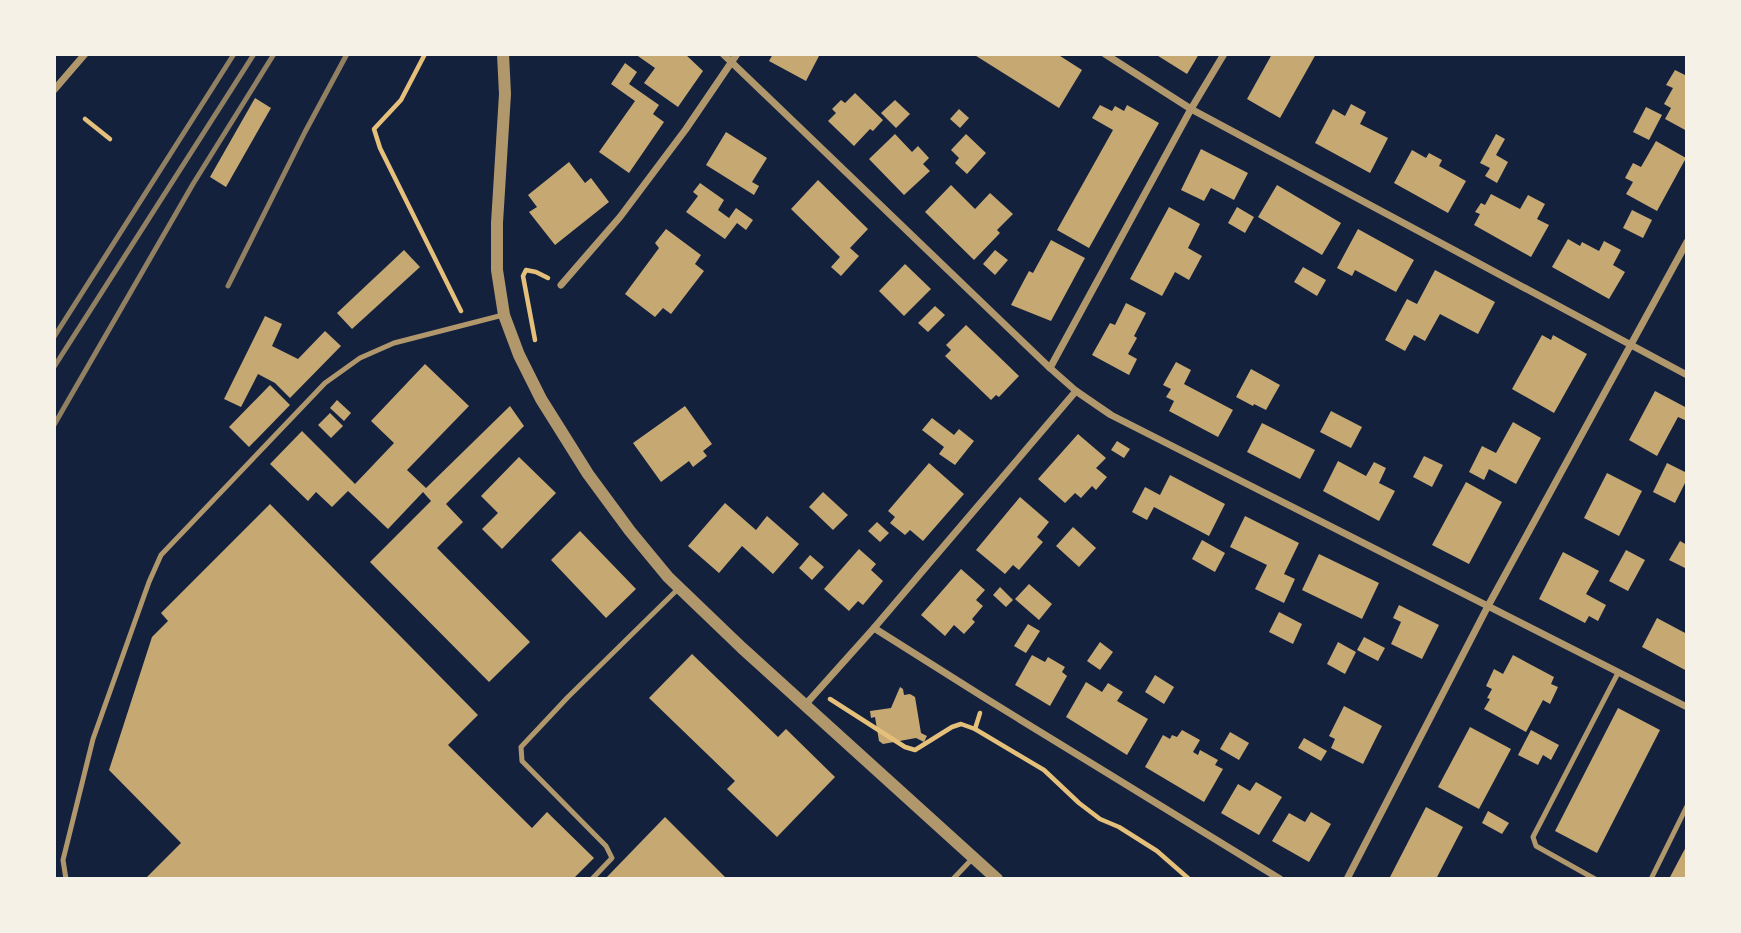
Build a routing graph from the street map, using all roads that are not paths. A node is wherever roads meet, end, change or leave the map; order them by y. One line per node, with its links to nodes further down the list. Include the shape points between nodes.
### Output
1 (85, 54): 8 (street)
2 (503, 54): 12 (street, via 497,270)
3 (723, 54): 7 (street)
4 (737, 54): 7 (street)
5 (1105, 54): 9 (street)
6 (1224, 54): 9 (street)
7 (732, 63): 11 (street, via 620,218); 14 (street)
8 (54, 89)
9 (1191, 109): 13 (street); 14 (street)
10 (1687, 243): 13 (street)
11 (561, 285)
12 (504, 315): 17 (street, via 530,379 595,484); 25 (lane, via 394,343 360,358 325,383 161,555 93,739 63,860)
13 (1630, 346): 15 (street); 18 (street)
14 (1050, 368): 16 (street)
15 (1687, 375)
16 (1076, 391): 18 (street, via 1111,415); 19 (street)
17 (680, 588): 21 (street); 26 (lane, via 521,747 523,761 606,846 612,858)
18 (1488, 606): 20 (street); 30 (street)
19 (874, 628): 21 (street); 29 (street)
20 (1618, 673): 22 (street); 31 (lane, via 1533,837 1536,846)
21 (805, 705): 24 (street)
22 (1687, 707)
23 (1687, 806): 32 (lane)
24 (974, 858): 27 (lane); 28 (street)
25 (66, 879)
26 (592, 879)
27 (953, 879)
28 (997, 879)
29 (1280, 879)
30 (1347, 879)
31 (1595, 879)
32 (1651, 879)

